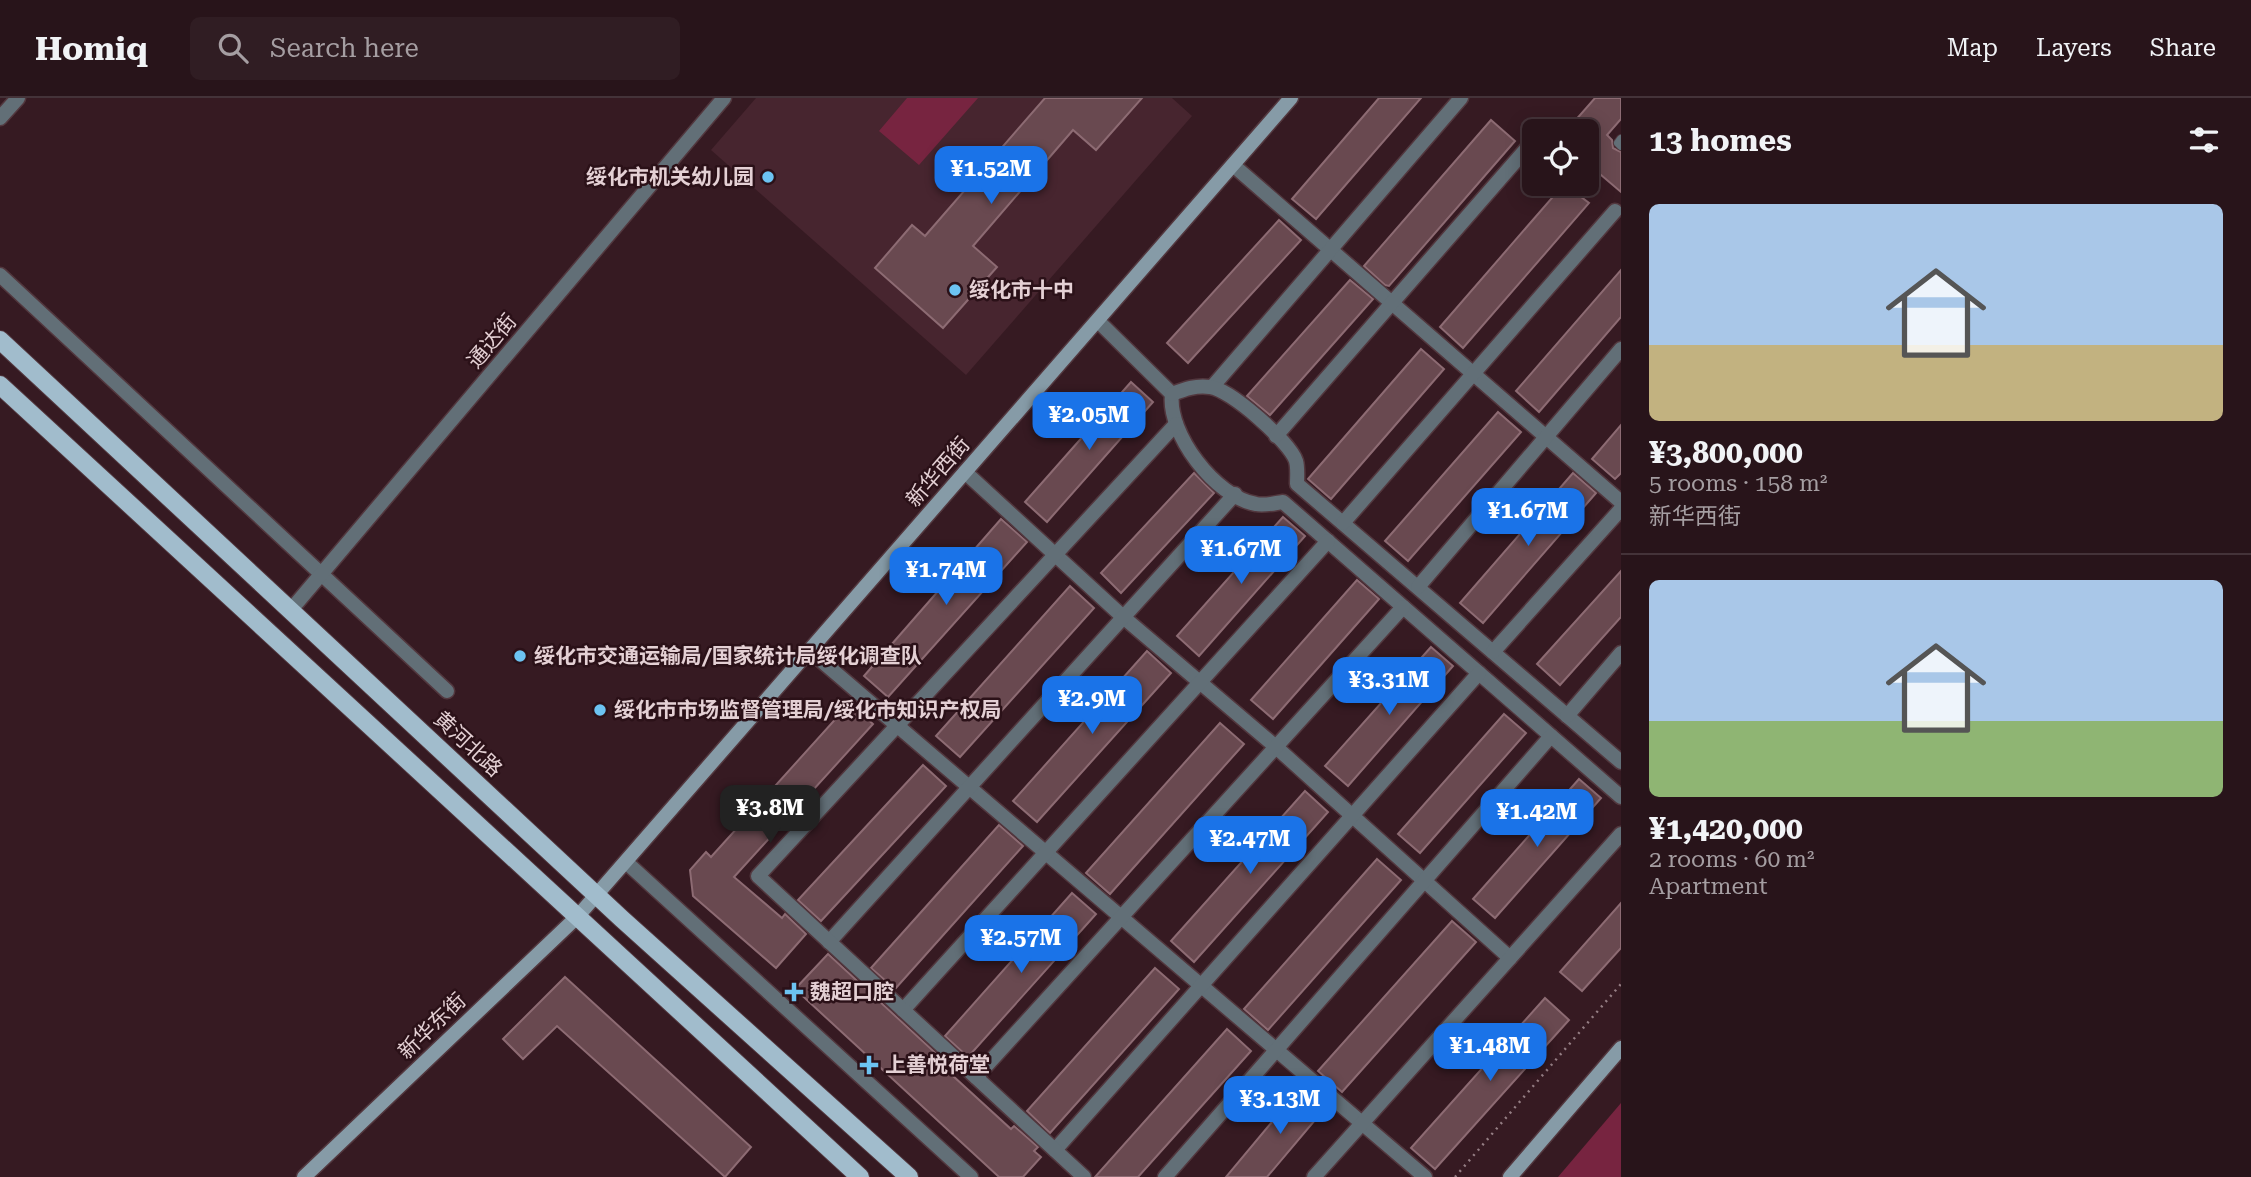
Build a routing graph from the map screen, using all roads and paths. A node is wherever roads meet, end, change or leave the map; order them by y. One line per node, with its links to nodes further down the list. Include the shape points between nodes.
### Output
1 (18, 98): 5 (street)
2 (724, 98): 33 (street, 通达街)
3 (1291, 98): 9 (main road, 新华西街)
4 (1461, 98): 11 (street)
5 (0, 118)
6 (1621, 139): 7 (lane)
7 (1621, 146)
8 (1522, 154): 13 (street)
9 (1233, 165): 11 (street); 14 (main road, 新华西街)
10 (1615, 211): 17 (street)
11 (1330, 249): 13 (street); 19 (street)
12 (0, 275): 33 (street)
13 (1392, 303): 17 (street); 22 (street)
14 (1098, 321): 20 (street); 24 (main road, 新华西街)
15 (0, 340): 36 (main road, 黄河北路)
16 (1621, 349): 23 (street)
17 (1473, 374): 23 (street); 30 (street)
18 (0, 385): 56 (main road, 黄河北路)
19 (1213, 386): 20 (street); 22 (street, via 1239,402)
20 (1172, 394): 21 (street)
21 (1176, 424): 26 (street, via 1201,466 1216,483); 32 (street)
22 (1276, 436): 25 (street, via 1296,462)
23 (1546, 437): 28 (street); 34 (street)
24 (965, 472): 32 (street); 38 (main road, 新华西街)
25 (1297, 484): 27 (lane); 30 (street)
26 (1235, 494): 27 (street, via 1256,504); 37 (street)
27 (1283, 502): 31 (street)
28 (1621, 502)
29 (1621, 509): 39 (street)
30 (1343, 523): 34 (street)
31 (1328, 541): 35 (street); 42 (street)
32 (1054, 555): 37 (street); 45 (street)
33 (321, 576): 36 (street, 通达街); 43 (street)
34 (1418, 587): 39 (street)
35 (1404, 607): 41 (street); 47 (street)
36 (290, 611): 56 (main road, 黄河北路)
37 (1122, 616): 42 (street); 49 (street)
38 (810, 652): 45 (street); 54 (main road, 新华西街)
39 (1493, 652): 44 (street)
40 (1621, 653): 44 (street)
41 (1479, 673): 46 (street); 51 (street)
42 (1199, 682): 47 (street); 53 (street)
43 (447, 691)
44 (1567, 716): 48 (street)
45 (897, 726): 49 (street); 58 (street, via 758,876)
46 (1551, 736): 50 (street); 55 (street)
47 (1276, 747): 51 (street); 57 (street)
48 (1621, 762)
49 (969, 787): 53 (street); 58 (street)
50 (1621, 797)
51 (1351, 816): 55 (street); 61 (street)
52 (1621, 834): 59 (street)
53 (1045, 852): 57 (street); 62 (street)
54 (626, 862): 56 (main road, 新华西街); 71 (street)
55 (1424, 880): 59 (street); 64 (street)
56 (587, 905): 68 (main road, 新华东街); 69 (main road, 黄河北路); 70 (main road, 黄河北路)
57 (1121, 917): 61 (street); 65 (street)
58 (829, 943): 62 (street)
59 (1510, 958): 66 (street)
60 (1621, 984): 76 (path)
61 (1201, 985): 64 (street); 67 (street)
62 (903, 1010): 65 (street)
63 (1621, 1048): 77 (main road)
64 (1276, 1050): 66 (street); 73 (street)
65 (976, 1077): 67 (street)
66 (1362, 1123): 74 (street); 75 (street)
67 (1055, 1150): 72 (street)
68 (304, 1177)
69 (860, 1177)
70 (909, 1177)
71 (971, 1177)
72 (1084, 1177)
73 (1165, 1177)
74 (1314, 1177)
75 (1425, 1177)
76 (1455, 1177)
77 (1510, 1177)

